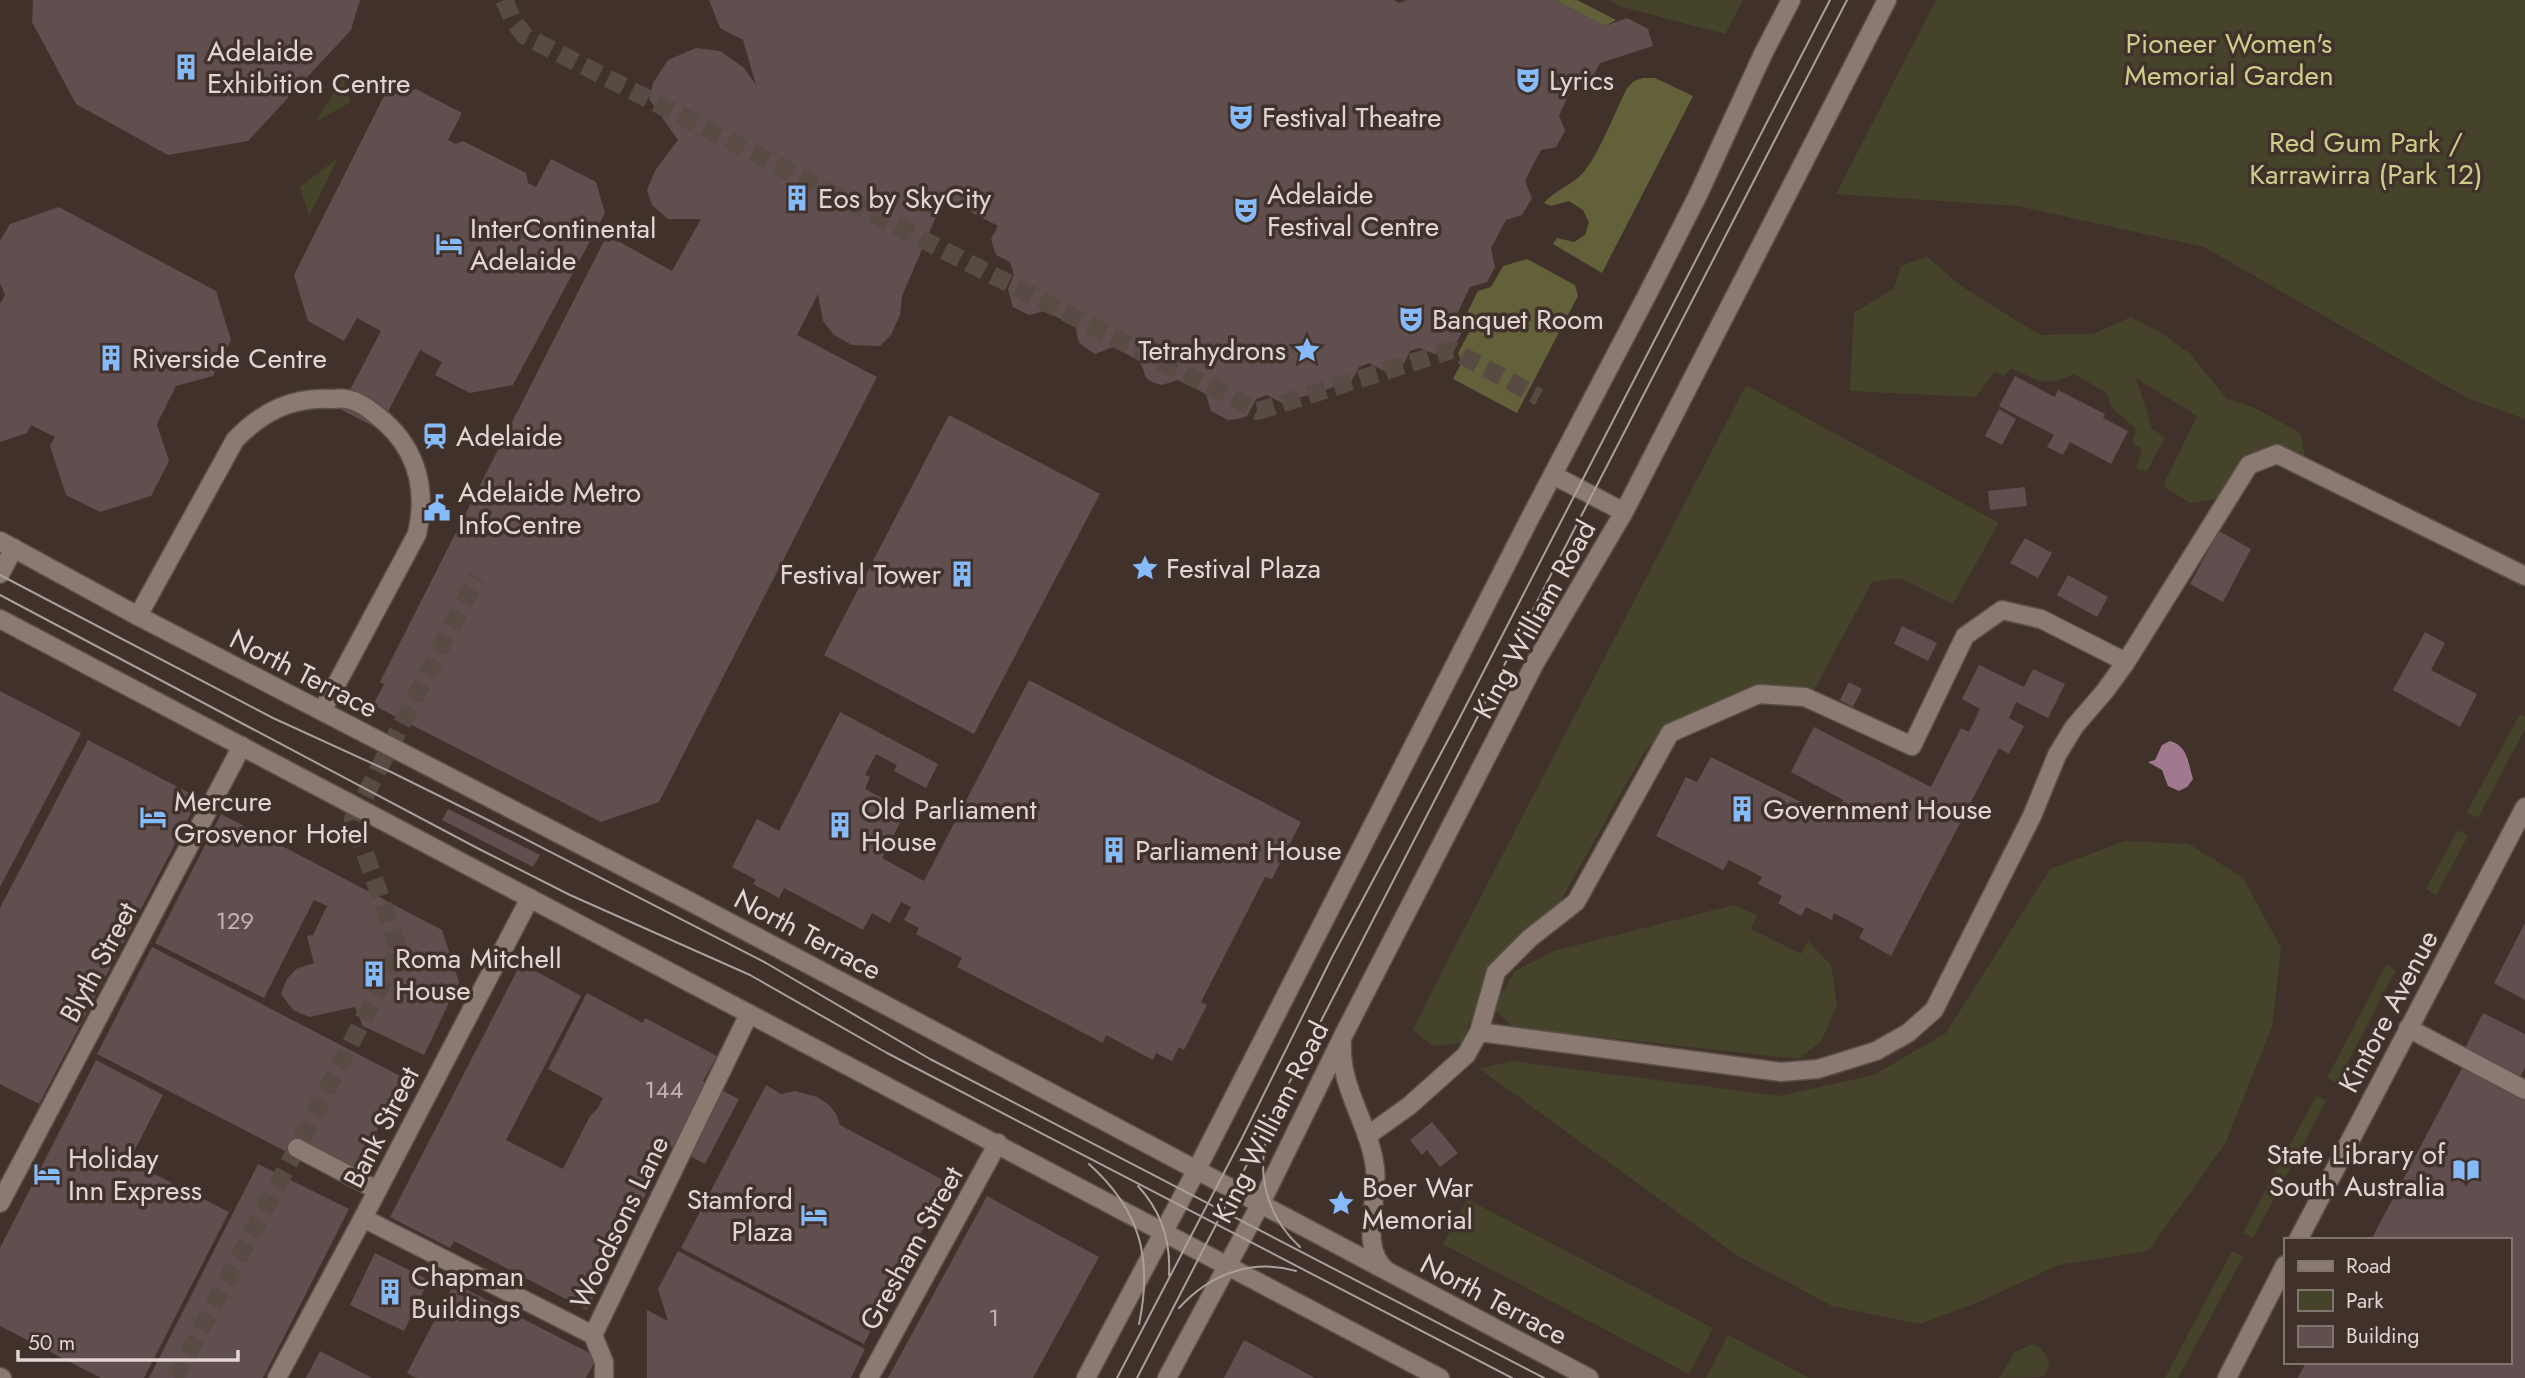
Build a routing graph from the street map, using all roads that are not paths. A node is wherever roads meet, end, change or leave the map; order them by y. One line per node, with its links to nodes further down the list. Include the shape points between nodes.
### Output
1 (1791, 0): 3 (main road, King William Road, via 1698,195)
2 (1887, 0): 4 (main road, King William Road)
3 (1553, 475): 4 (main road); 23 (main road, King William Road)
4 (1624, 512): 17 (main road, King William Road, via 1535,663)
5 (7, 544): 6 (main road); 8 (main road, North Terrace)
6 (0, 574)
7 (2525, 576): 10 (main road, via 2277,454 2249,465)
8 (138, 616): 11 (main road, North Terrace); 11 (main road, via 235,440 250,424 292,401 346,399 367,408 407,446 418,475 421,518 417,534)
9 (0, 619): 12 (main road)
10 (2126, 662): 18 (main road, via 2057,755 1956,971 1934,1010 1908,1033 1849,1061 1780,1072); 18 (main road, via 2041,619 2002,610 1965,636 1912,746 1805,697 1759,694 1670,733 1576,902 1496,972)
11 (322, 712): 23 (main road, North Terrace, via 680,896)
12 (242, 746): 14 (main road); 25 (main road, Blyth Street)
13 (2525, 807): 16 (main road, Kintore Avenue)
14 (530, 898): 15 (main road); 24 (main road, Bank Street)
15 (749, 1014): 21 (main road); 33 (main road, Woodsons Lane)
16 (2408, 1028): 19 (main road); 29 (main road, Kintore Avenue)
17 (1345, 1032): 20 (main road, via 1343,1068); 26 (main road, King William Road)
18 (1479, 1032): 20 (main road, via 1466,1055)
19 (2525, 1090)
20 (1367, 1136): 32 (main road, via 1376,1174 1374,1251 1378,1263)
21 (998, 1143): 28 (main road); 36 (main road, Gresham Street)
22 (297, 1148): 24 (main road)
23 (1196, 1171): 26 (main road, North Terrace); 28 (main road, King William Road)
24 (377, 1190): 27 (main road, Bank Street)
25 (0, 1203)
26 (1260, 1205): 30 (main road, King William Road); 32 (main road, North Terrace)
27 (363, 1218): 33 (main road, Woodsons Lane); 34 (main road, Bank Street)
28 (1164, 1230): 30 (main road); 37 (main road, King William Road)
29 (2299, 1238)
30 (1228, 1264): 38 (main road, King William Road); 39 (main road)
31 (2284, 1267): 41 (main road)
32 (1392, 1275): 40 (main road, North Terrace)
33 (593, 1335): 35 (main road, via 604,1362)
34 (277, 1378)
35 (604, 1378)
36 (869, 1378)
37 (1086, 1378)
38 (1167, 1378)
39 (1440, 1378)
40 (1589, 1378)
41 (2227, 1378)

